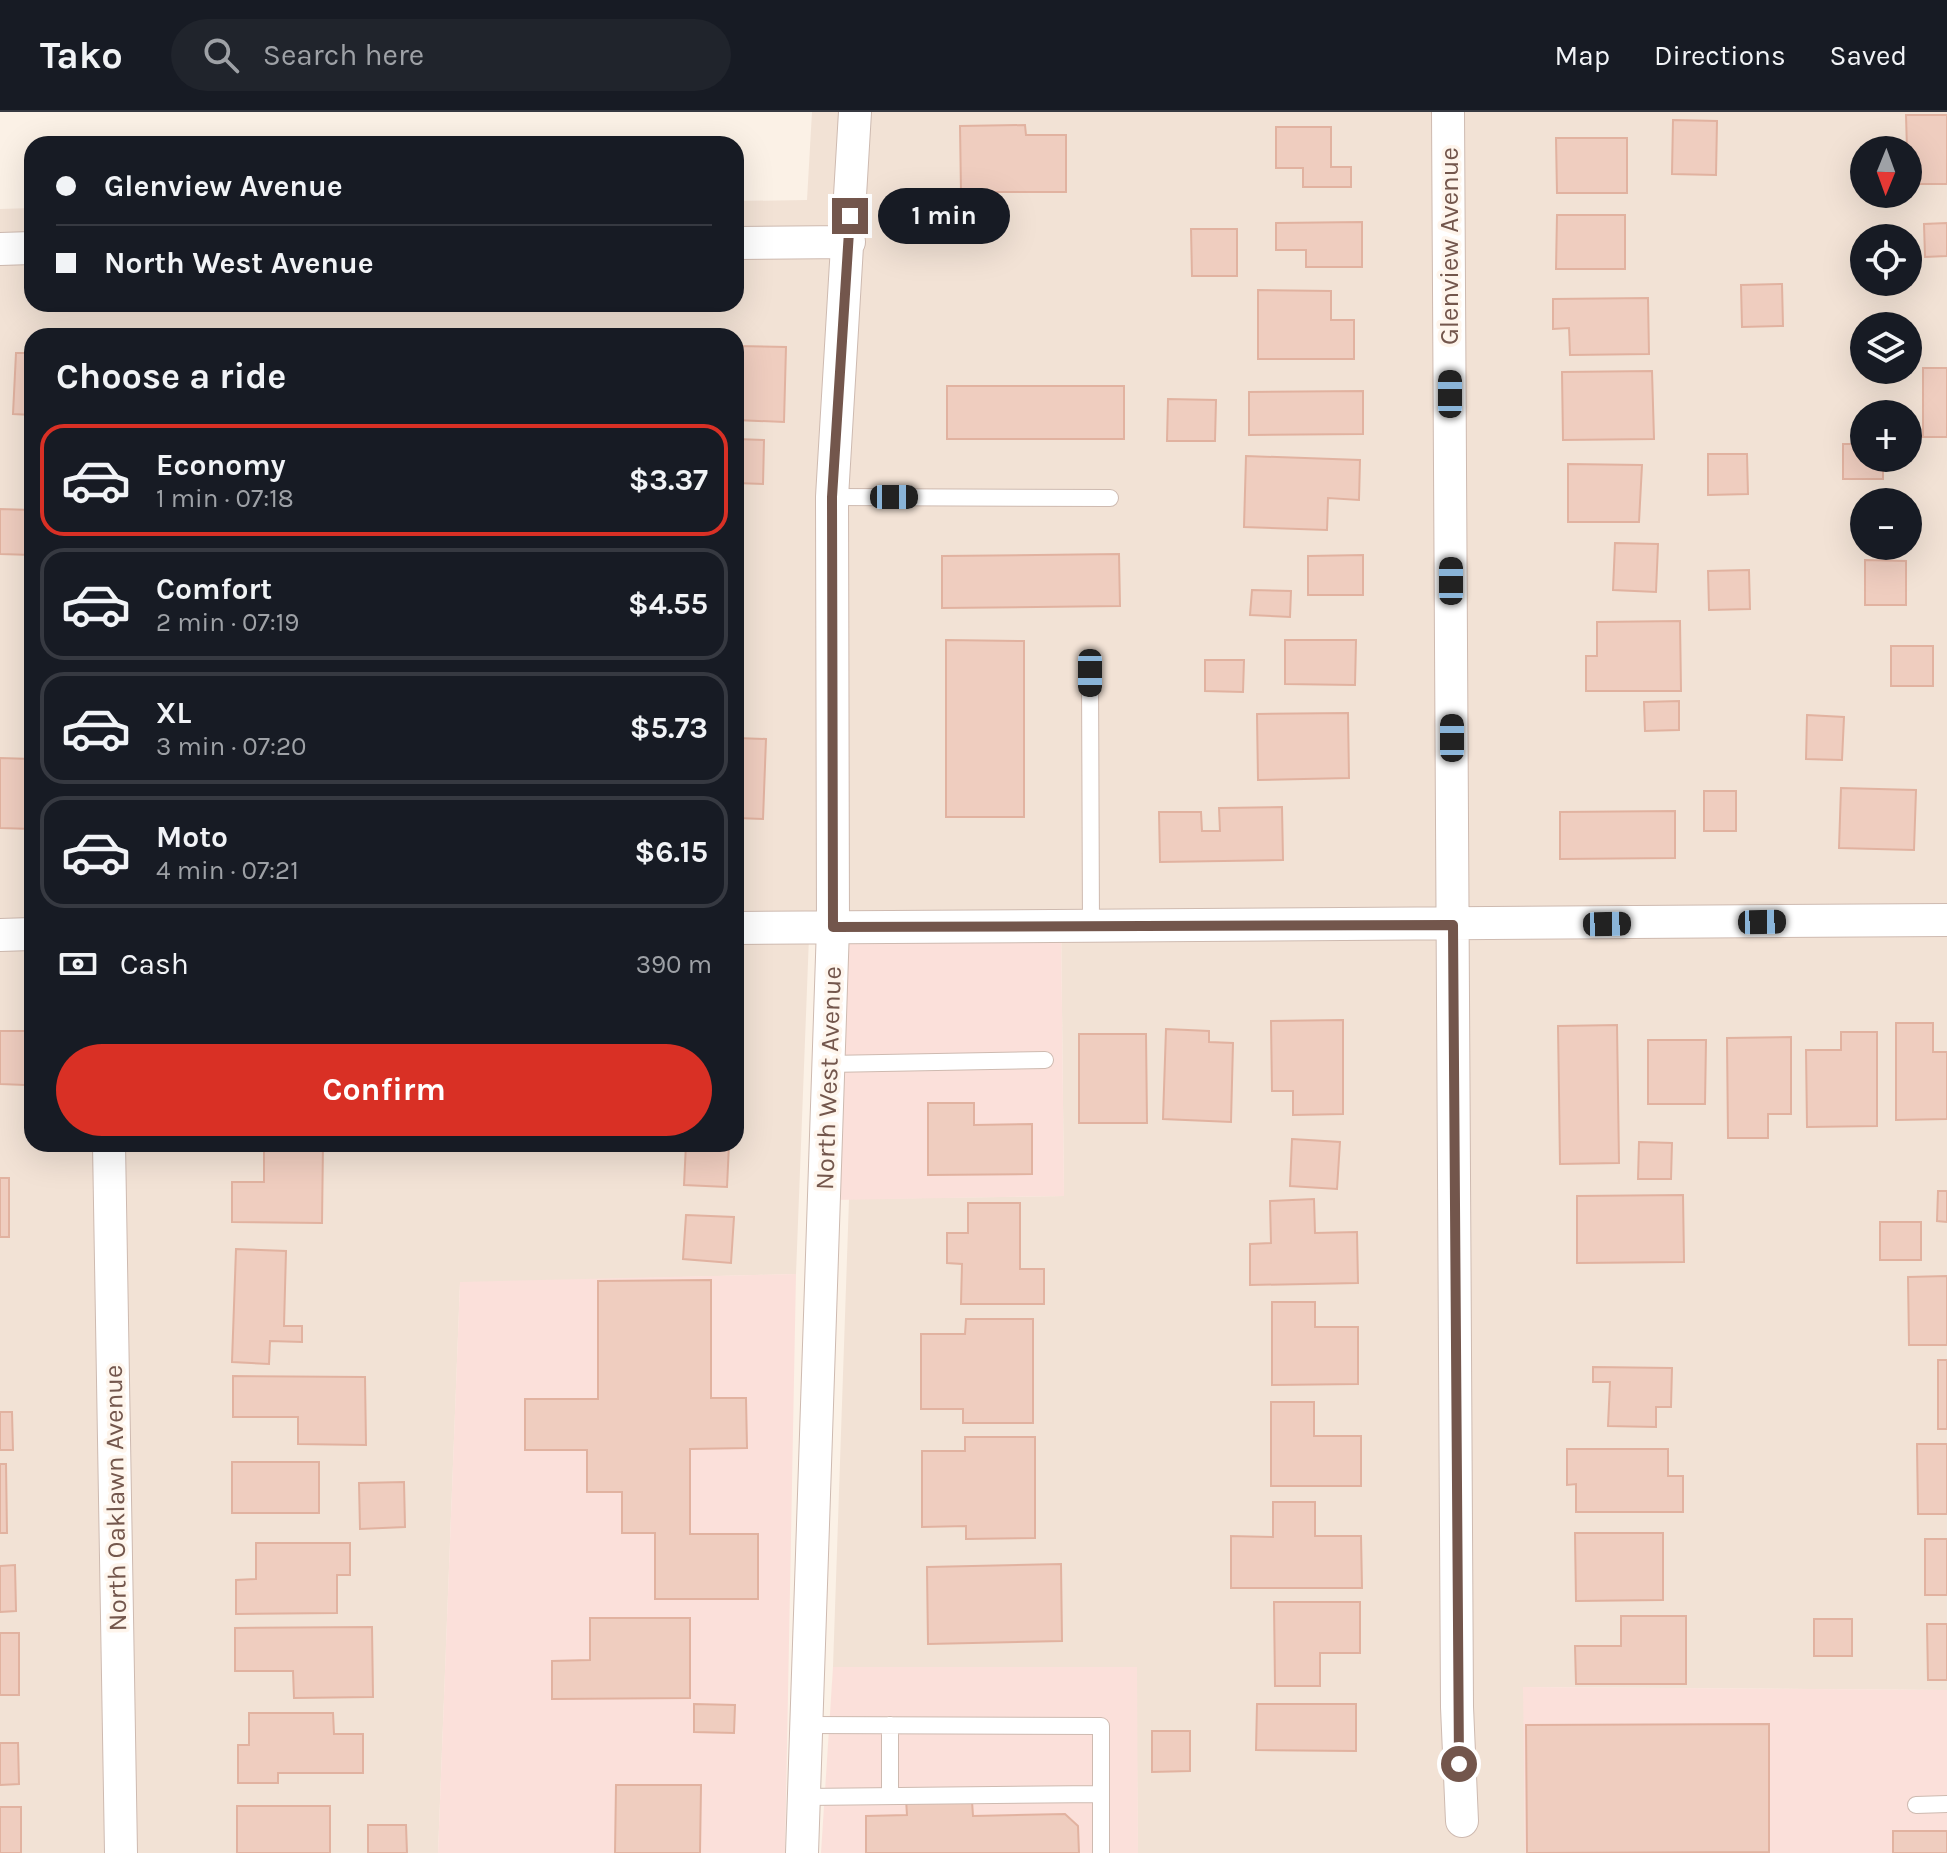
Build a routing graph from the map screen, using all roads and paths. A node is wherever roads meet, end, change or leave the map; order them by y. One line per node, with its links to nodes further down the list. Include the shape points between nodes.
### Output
1 (855, 112): 3 (street, North West Avenue)
2 (1448, 112): 11 (street, Glenview Avenue)
3 (849, 242): 4 (street); 7 (street, North West Avenue)
4 (744, 243)
5 (24, 248): 6 (street)
6 (0, 249)
7 (832, 497): 8 (lane); 12 (street, North West Avenue)
8 (1110, 498)
9 (1090, 673): 14 (lane)
10 (1947, 920): 11 (street)
11 (1453, 925): 14 (street); 27 (street, Glenview Avenue)
12 (833, 927): 13 (street); 14 (street); 18 (street, North West Avenue)
13 (744, 928)
14 (1091, 928)
15 (24, 934): 16 (street)
16 (0, 935)
17 (1045, 1060): 18 (lane)
18 (828, 1064): 20 (street, North West Avenue)
19 (109, 1152): 28 (street, North Oaklawn Avenue)
20 (807, 1725): 21 (lane); 24 (street, North West Avenue)
21 (890, 1725): 22 (lane, via 1101,1726); 23 (lane)
22 (1101, 1794): 23 (lane); 30 (lane)
23 (890, 1796): 24 (lane)
24 (804, 1797): 29 (street, North West Avenue)
25 (1947, 1804): 26 (lane)
26 (1916, 1805)
27 (1462, 1821)
28 (121, 1853)
29 (802, 1853)
30 (1101, 1853)

